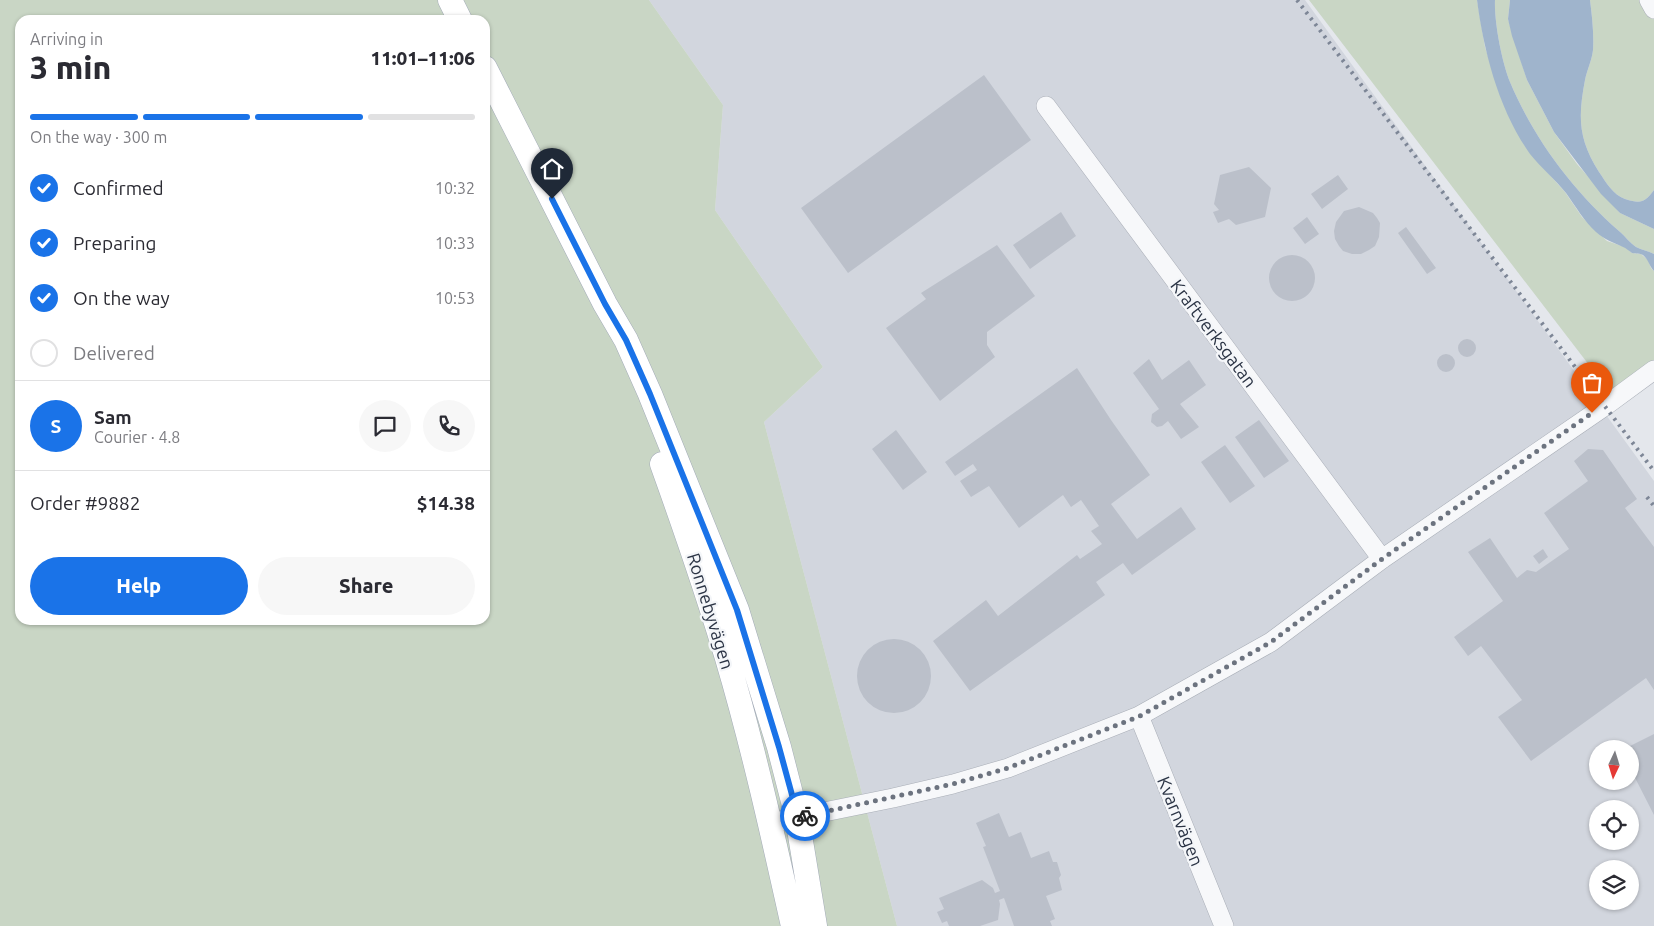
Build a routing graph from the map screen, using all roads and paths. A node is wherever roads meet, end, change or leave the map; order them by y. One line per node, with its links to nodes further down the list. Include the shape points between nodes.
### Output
1 (450, 0): 4 (main road)
2 (1649, 0): 3 (street)
3 (1654, 9)
4 (458, 15)
5 (490, 78): 7 (main road, Ronnebyvägen)
6 (1046, 106): 9 (street, Kraftverksgatan)
7 (605, 304): 11 (main road, Ronnebyvägen, via 626,340 650,394 737,610); 12 (main road, Ronnebyvägen, via 615,343 698,567 727,658)
8 (1654, 370): 9 (street)
9 (1382, 559): 10 (street, via 1271,642)
10 (1140, 716): 11 (street, via 1008,768 953,784); 15 (street, Kvarnvägen)
11 (798, 817): 12 (street); 14 (main road, Ronnebyvägen)
12 (770, 823): 13 (main road, Ronnebyvägen)
13 (793, 926)
14 (815, 926)
15 (1224, 926)

